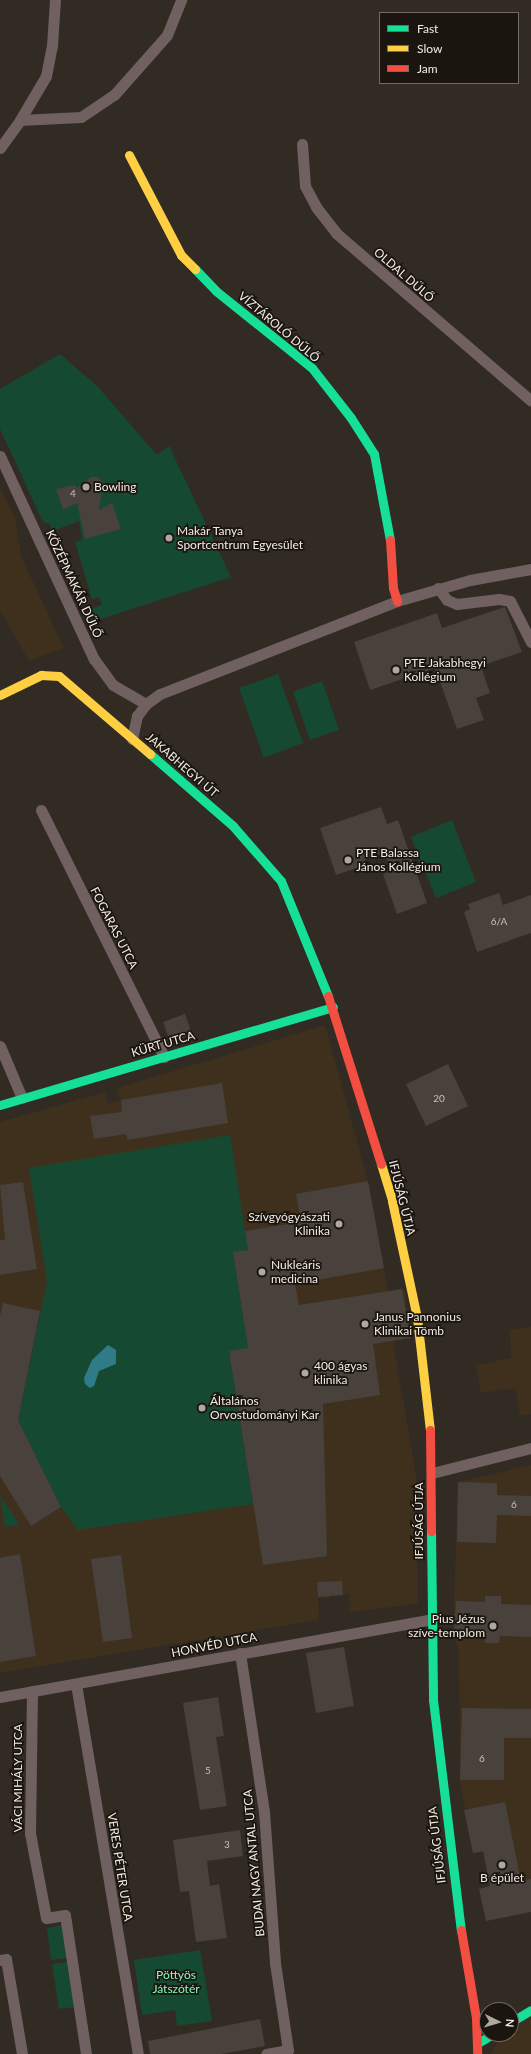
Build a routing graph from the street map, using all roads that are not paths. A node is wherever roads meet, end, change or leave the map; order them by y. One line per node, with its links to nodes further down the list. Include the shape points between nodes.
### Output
1 (55, 0): 3 (street, via 52,46 46,76)
2 (181, 0): 3 (street, via 167,34 141,67 98,107 81,117)
3 (20, 120): 5 (street)
4 (302, 144): 7 (street, OLDAL DŰLŐ, via 305,186 316,208 336,233)
5 (0, 148)
6 (129, 155): 11 (street, VÍZTÁROLÓ DŰLŐ, via 181,255 216,291 312,368 351,418 374,454 389,531 393,588)
7 (531, 401)
8 (0, 456): 14 (street, KÖZÉPMAKÁR DŰLŐ, via 94,659 113,685)
9 (531, 569): 10 (street, JAKABHEGYI ÚT)
10 (438, 588): 11 (street, JAKABHEGYI ÚT); 12 (street, via 447,600 457,604 499,599 510,601)
11 (397, 601): 14 (street, JAKABHEGYI ÚT, via 160,694)
12 (531, 642)
13 (0, 695): 15 (street, via 41,674 60,676)
14 (146, 704): 15 (street, JAKABHEGYI ÚT, via 137,716)
15 (132, 738): 17 (street, JAKABHEGYI ÚT, via 233,826 273,869 281,881)
16 (41, 810): 19 (street, FOGARAS UTCA)
17 (333, 1007): 19 (street, KÜRT UTCA); 23 (street, IFJÚSÁG ÚTJA, via 392,1201 416,1311 430,1426)
18 (0, 1046): 20 (street)
19 (164, 1057): 20 (street, KÜRT UTCA)
20 (22, 1098): 21 (street, KÜRT UTCA)
21 (0, 1105)
22 (531, 1448): 23 (street)
23 (432, 1474): 24 (street, IFJÚSÁG ÚTJA)
24 (432, 1619): 25 (street, HONVÉD UTCA); 32 (street, IFJÚSÁG ÚTJA, via 433,1700 453,1879)
25 (240, 1653): 26 (street, HONVÉD UTCA); 36 (street, BUDAI NAGY ANTAL UTCA, via 264,1812 275,1963 288,2050)
26 (76, 1684): 27 (street, HONVÉD UTCA); 35 (street, VERES PÉTER UTCA)
27 (32, 1691): 28 (street, HONVÉD UTCA); 34 (street, VÁCI MIHÁLY UTCA, via 30,1834 46,1918 65,1915)
28 (0, 1696)
29 (0, 1960): 33 (street, via 6,1959)
30 (531, 2010): 31 (street)
31 (519, 2017)
32 (478, 2043): 37 (street, IFJÚSÁG ÚTJA)
33 (22, 2054)
34 (86, 2054)
35 (138, 2054)
36 (266, 2054)
37 (477, 2054)

